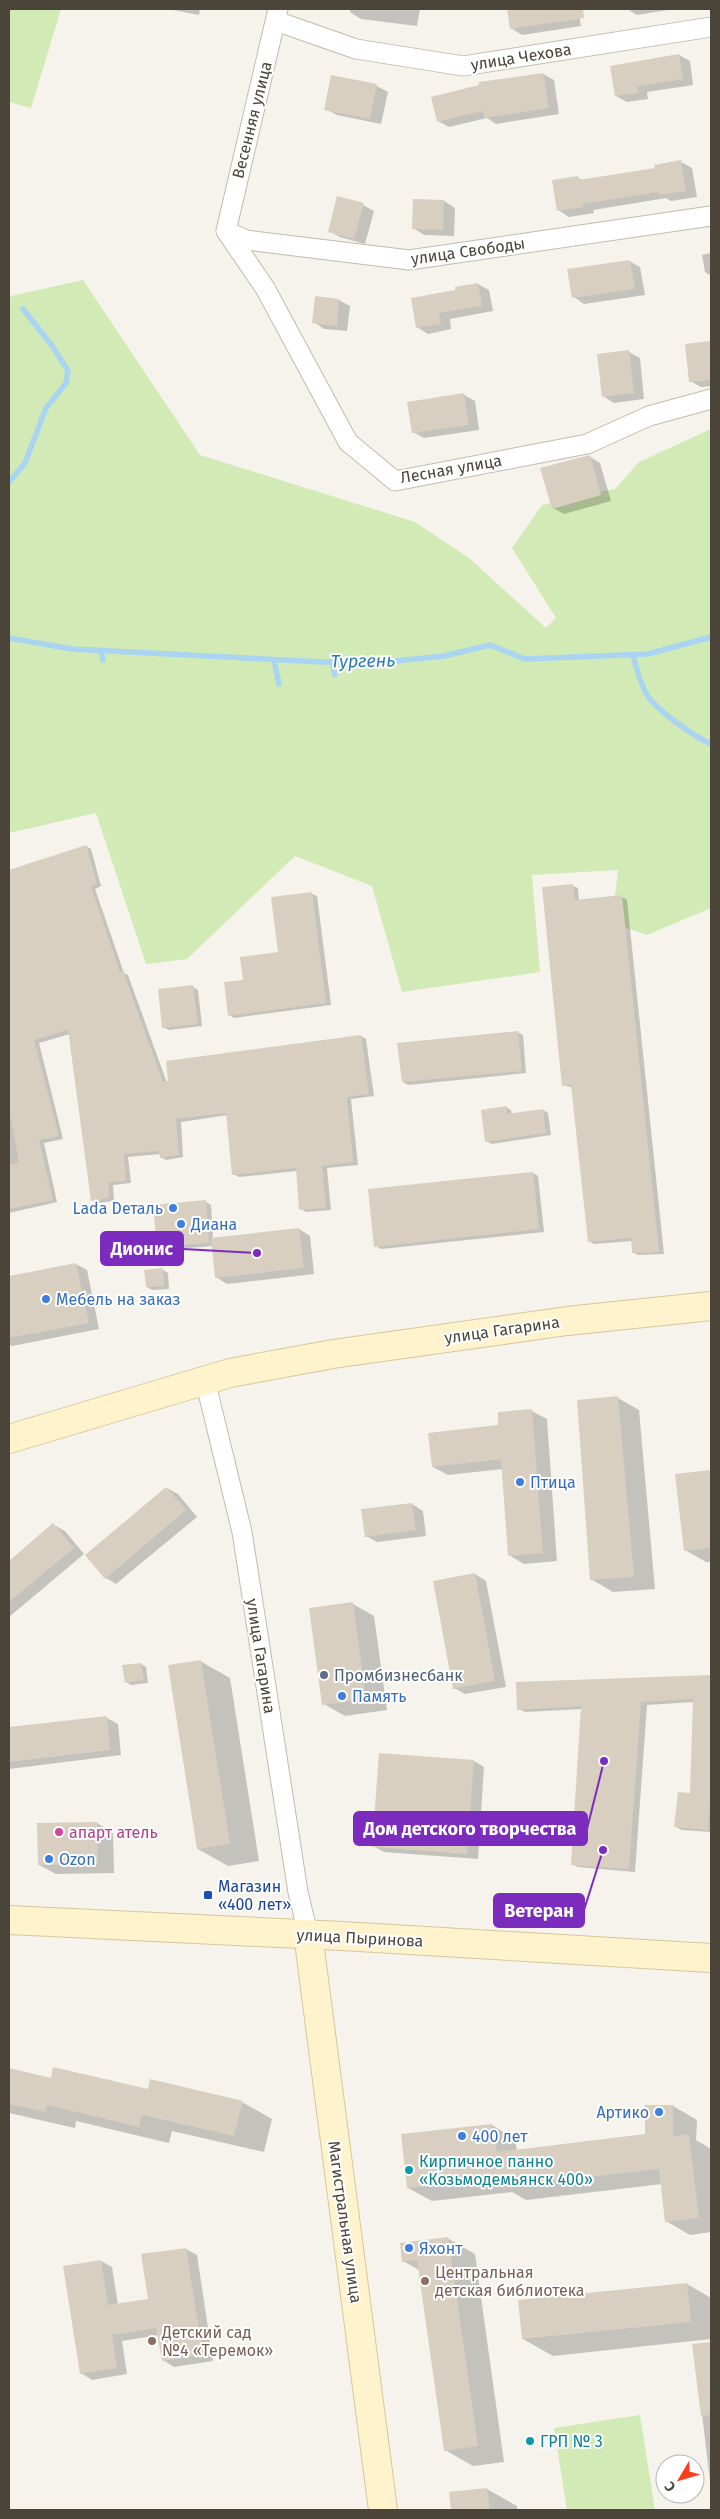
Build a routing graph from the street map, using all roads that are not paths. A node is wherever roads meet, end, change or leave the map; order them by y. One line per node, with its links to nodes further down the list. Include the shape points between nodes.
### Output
1 (277, 15): 2 (street, улица Чехова, via 356,49 463,66); 4 (street, Весенняя улица)
2 (711, 27)
3 (711, 216): 4 (street, улица Свободы, via 409,260 246,240)
4 (226, 231): 5 (street, Лесная улица, via 265,288 348,442 395,481 587,444 648,416)
5 (711, 399)
6 (711, 1306): 7 (street, улица Гагарина, via 567,1321 333,1354)
7 (205, 1380): 8 (street, улица Гагарина); 10 (street, улица Гагарина, via 242,1532 298,1892)
8 (9, 1439)
9 (9, 1920): 10 (street, улица Пыринова)
10 (308, 1934): 11 (street, улица Пыринова); 12 (street, Магистральная улица)
11 (711, 1958)
12 (383, 2510)

